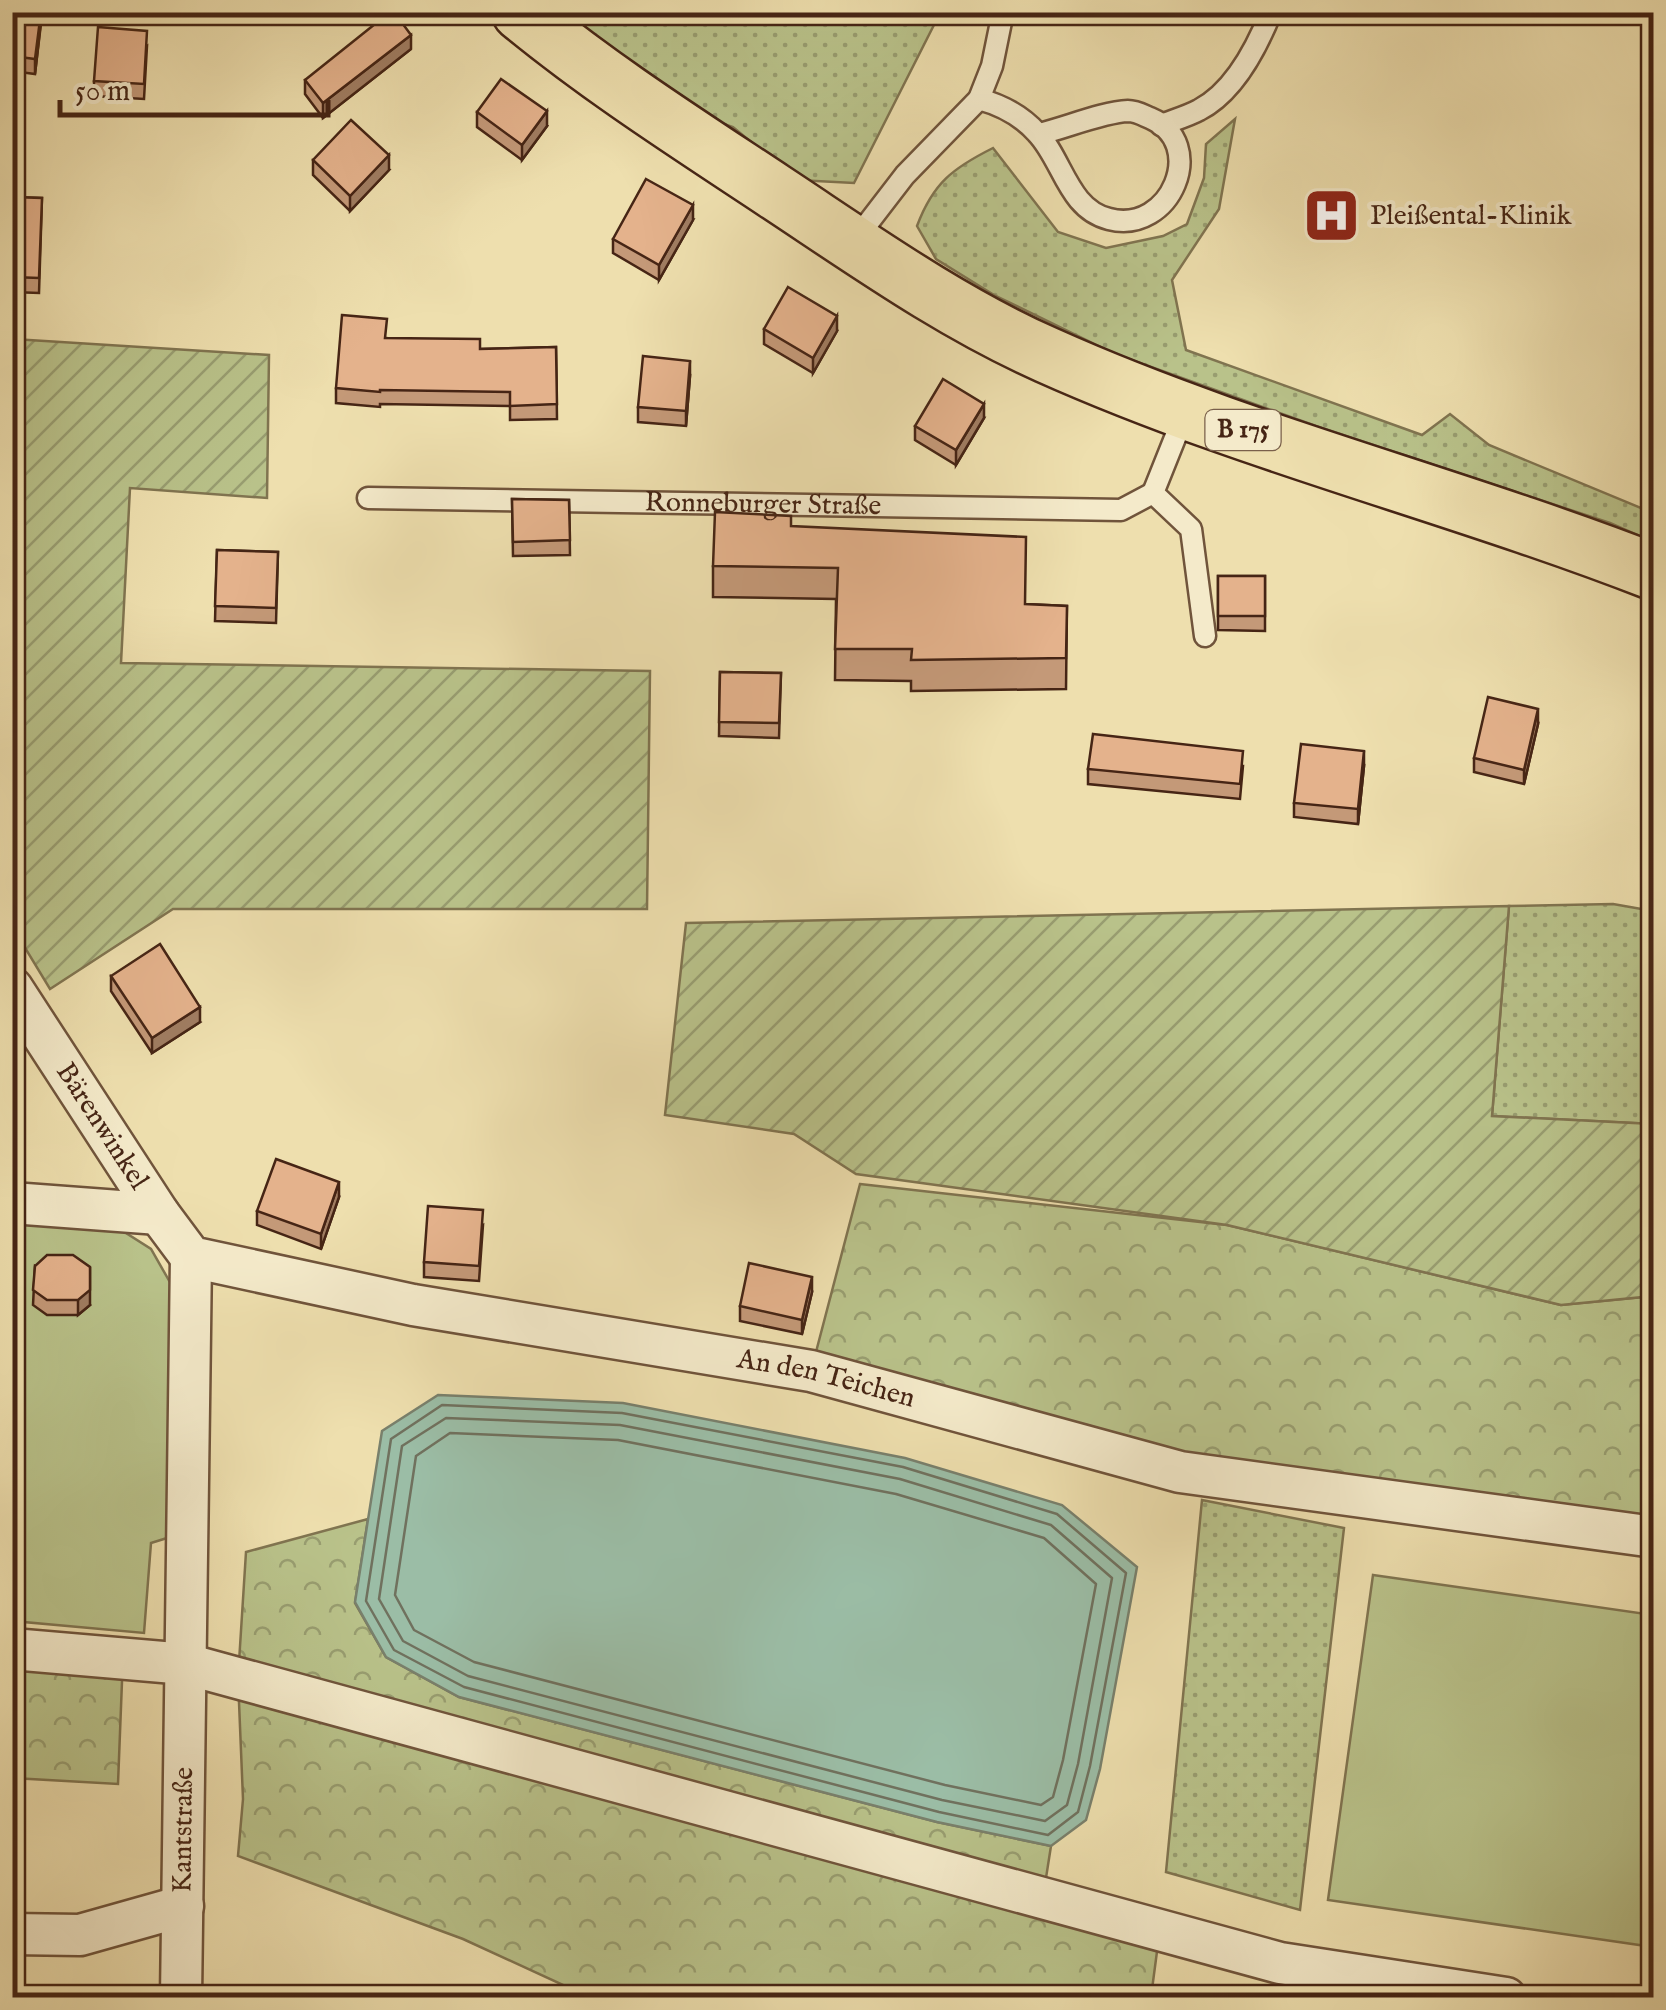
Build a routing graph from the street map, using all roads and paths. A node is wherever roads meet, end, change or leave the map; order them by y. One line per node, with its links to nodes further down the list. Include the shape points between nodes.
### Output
1 (520, 12): 7 (main road, B 175)
2 (1003, 12): 4 (lane)
3 (1271, 12): 5 (lane, via 1236,77 1203,108)
4 (979, 99): 6 (lane, via 1002,105); 7 (lane, via 905,175)
5 (1161, 124): 6 (lane, via 1132,111); 6 (lane, via 1180,166 1173,191 1134,222 1108,220 1082,206)
6 (1039, 134)
7 (853, 243): 8 (main road, B 175, via 1043,354)
8 (1186, 411): 9 (lane); 11 (main road, B 175)
9 (1153, 493): 10 (lane, Ronneburger Straße, via 1121,510); 12 (lane, via 1191,529)
10 (368, 498)
11 (1654, 572)
12 (1205, 636)
13 (12, 988): 15 (street, Bärenwinkel)
14 (12, 1203): 15 (street)
15 (158, 1214): 16 (street)
16 (192, 1257): 17 (street, An den Teichen, via 413,1305 811,1371 1180,1472); 19 (street, Kantstraße)
17 (1654, 1537)
18 (12, 1648): 19 (street)
19 (186, 1664): 20 (street, Kantstraße); 22 (street)
20 (183, 1906): 21 (street, via 80,1936); 23 (street, Kantstraße)
21 (12, 1934)
22 (1360, 1987): 24 (street)
23 (181, 1998)
24 (1506, 1998)

